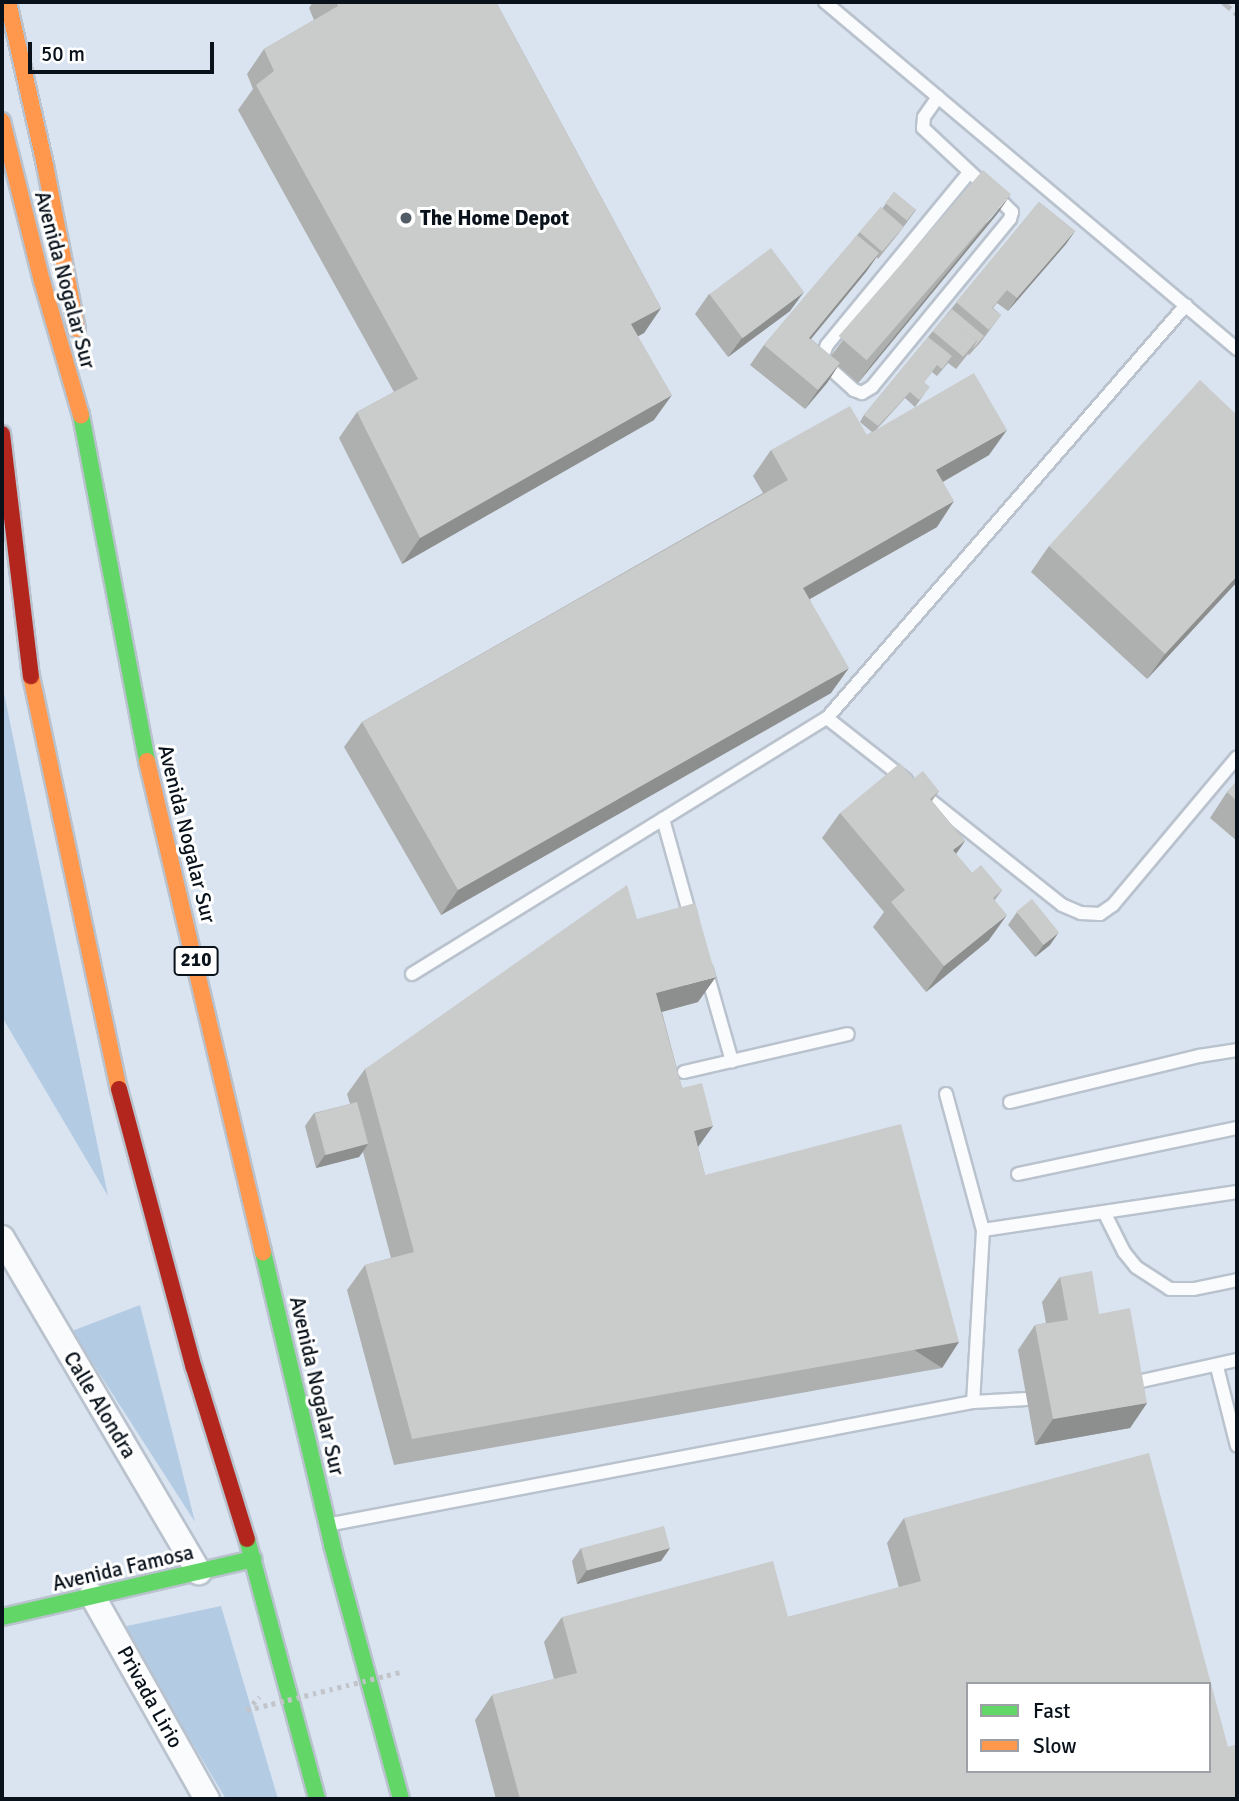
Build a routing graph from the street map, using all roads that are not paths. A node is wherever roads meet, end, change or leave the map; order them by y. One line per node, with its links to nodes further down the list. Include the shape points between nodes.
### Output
1 (8, 2): 8 (main road, via 69,278 82,370)
2 (825, 2): 3 (lane)
3 (938, 97): 5 (lane, via 924,117 923,128); 6 (lane)
4 (2, 121): 8 (main road, Avenida Nogalar Sur / 210)
5 (970, 173): 5 (lane, via 1012,212 1010,219 872,387 862,393 854,390 827,366 823,355 827,345)
6 (1186, 305): 7 (lane); 11 (lane)
7 (1237, 349)
8 (83, 422): 36 (main road, Avenida Nogalar Sur / 210, via 143,742)
9 (2, 434): 10 (main road)
10 (3, 474): 37 (main road, via 33,691 110,1056 194,1368)
11 (827, 718): 12 (lane, via 1062,905 1082,913 1100,914 1114,905); 13 (lane)
12 (1237, 757)
13 (663, 820): 14 (lane); 16 (lane)
14 (694, 927)
15 (701, 954): 19 (lane)
16 (412, 974)
17 (848, 1034): 19 (lane)
18 (1237, 1050): 22 (lane)
19 (732, 1061): 20 (lane)
20 (684, 1072)
21 (946, 1094): 27 (lane)
22 (1010, 1102)
23 (1237, 1128): 24 (lane)
24 (1018, 1174)
25 (1237, 1192): 26 (lane)
26 (1105, 1214): 27 (lane); 29 (lane, via 1136,1267 1170,1289)
27 (983, 1230): 34 (lane)
28 (2, 1238): 38 (street, Calle Alondra)
29 (1237, 1280)
30 (1237, 1360): 31 (lane)
31 (1217, 1367): 32 (lane); 35 (lane)
32 (1122, 1385)
33 (1027, 1399): 34 (lane)
34 (973, 1402): 36 (lane)
35 (1237, 1446)
36 (327, 1524): 43 (main road, Avenida Nogalar Sur / 210)
37 (253, 1559): 38 (main road, Avenida Famosa); 42 (main road)
38 (199, 1572): 39 (main road, Avenida Famosa)
39 (92, 1595): 40 (main road, Avenida Famosa); 41 (street, Privada Lirio)
40 (2, 1617)
41 (208, 1799)
42 (317, 1799)
43 (401, 1799)

